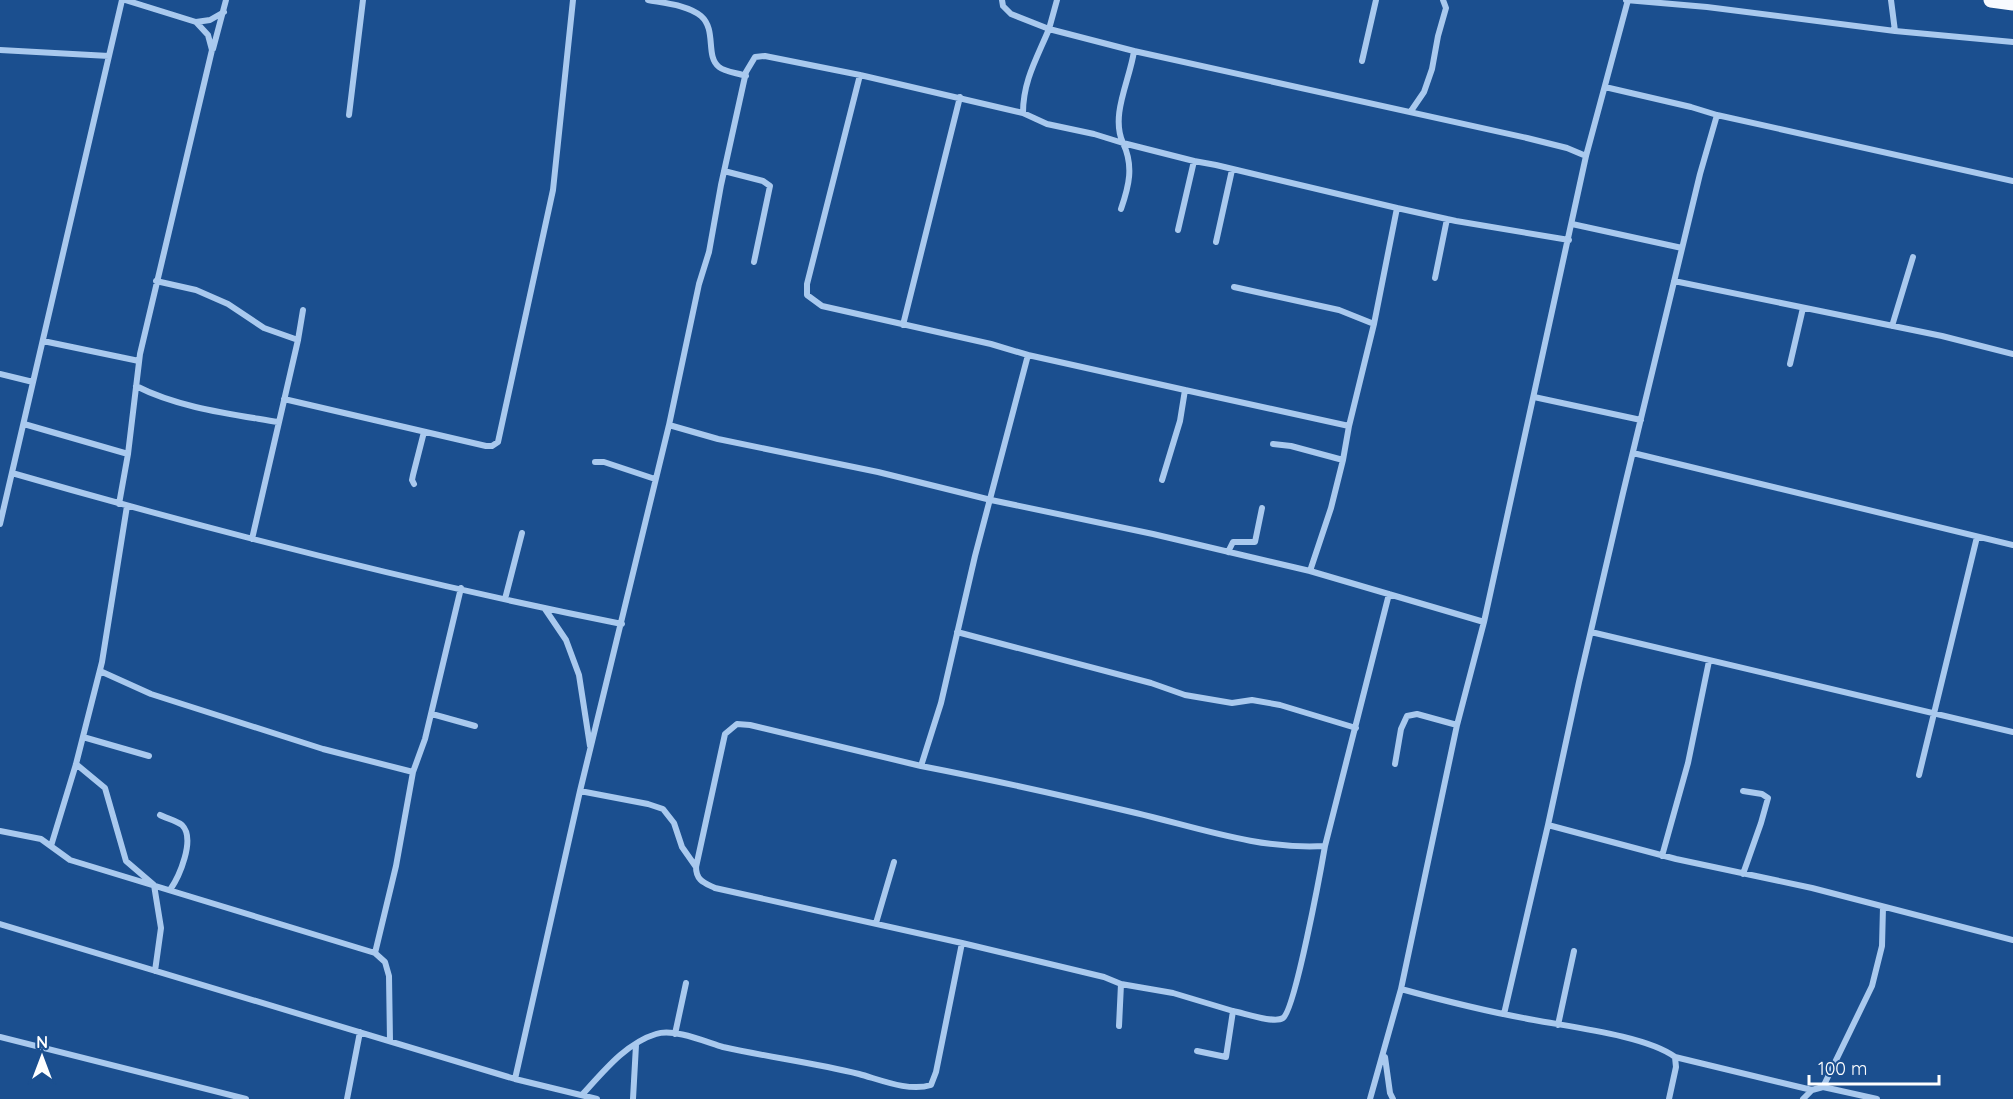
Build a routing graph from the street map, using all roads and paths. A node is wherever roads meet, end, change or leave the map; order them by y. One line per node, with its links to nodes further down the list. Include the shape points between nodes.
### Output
1 (123, 0): 15 (street); 22 (street)
2 (226, 0): 14 (street)
3 (363, 0): 30 (street)
4 (573, 0): 74 (street, via 553,190 498,442 486,446)
5 (648, 0): 25 (street, via 700,14 708,23 714,60 719,67)
6 (1002, 0): 16 (street, via 1011,14)
7 (1058, 0): 16 (street)
8 (1376, 0): 23 (street)
9 (1443, 0): 28 (street, via 1446,8 1432,69)
10 (1627, 0): 17 (street); 26 (street)
11 (1891, 0): 17 (street)
12 (1991, 0): 13 (highway)
13 (2013, 3)
14 (224, 12): 15 (street); 20 (street)
15 (196, 22): 20 (street, via 208,35)
16 (1049, 29): 21 (street); 29 (street, via 1026,81)
17 (1895, 31): 18 (street)
18 (2013, 42)
19 (0, 50): 22 (street)
20 (212, 50): 49 (street)
21 (1134, 51): 28 (street); 32 (street, via 1118,123)
22 (109, 57): 58 (street)
23 (1362, 61)
24 (860, 75): 25 (street, via 765,56 755,57); 27 (street); 55 (street, via 807,295 822,306)
25 (746, 76): 36 (street)
26 (1605, 87): 31 (street); 33 (street)
27 (960, 97): 29 (street); 55 (street)
28 (1412, 111): 33 (street)
29 (1023, 113): 32 (street, via 1047,124)
30 (349, 115)
31 (1717, 115): 37 (street); 45 (street)
32 (1122, 143): 34 (street); 39 (street, via 1130,167)
33 (1586, 156): 41 (street)
34 (1194, 161): 35 (street); 42 (street)
35 (1232, 170): 38 (street); 44 (street)
36 (724, 171): 47 (street, via 770,186); 72 (street)
37 (2013, 181)
38 (1397, 208): 40 (street); 54 (street)
39 (1121, 209)
40 (1447, 219): 43 (street); 48 (street)
41 (1572, 224): 43 (street); 45 (street)
42 (1178, 230)
43 (1569, 240): 67 (street)
44 (1216, 242)
45 (1682, 248): 50 (street)
46 (1913, 257): 56 (street)
47 (754, 262)
48 (1435, 278)
49 (156, 281): 57 (street, via 196,290 228,304 264,328); 61 (street)
50 (1674, 281): 52 (street); 69 (street)
51 (1234, 287): 54 (street, via 1339,310)
52 (1803, 308): 56 (street); 62 (street)
53 (303, 310): 57 (street)
54 (1374, 324): 73 (street)
55 (903, 325): 60 (street)
56 (1892, 326): 59 (street)
57 (298, 340): 68 (street)
58 (43, 341): 61 (street); 64 (street)
59 (2013, 354)
60 (1028, 355): 66 (street); 84 (street)
61 (139, 361): 65 (street)
62 (1790, 364)
63 (0, 374): 64 (street)
64 (33, 382): 71 (street)
65 (136, 386): 70 (street, via 206,408); 77 (street)
66 (1185, 390): 73 (street); 82 (street)
67 (1534, 397): 69 (street); 99 (street)
68 (284, 399): 70 (street); 74 (street)
69 (1641, 420): 76 (street)
70 (278, 422): 91 (street)
71 (24, 424): 77 (street); 80 (street)
72 (669, 425): 81 (street); 84 (street)
73 (1349, 426): 78 (street)
74 (424, 432): 83 (street, via 412,475)
75 (1273, 444): 78 (street)
76 (1633, 453): 90 (street); 102 (street)
77 (128, 454): 85 (street)
78 (1343, 460): 94 (street)
79 (595, 462): 81 (street)
80 (12, 473): 85 (street); 88 (street)
81 (655, 479): 100 (street)
82 (1162, 480)
83 (414, 484)
84 (992, 500): 93 (street); 101 (street)
85 (119, 504): 86 (street)
86 (127, 506): 91 (street); 104 (street)
87 (1262, 508): 93 (street, via 1255,542 1233,542)
88 (0, 524)
89 (522, 533): 97 (street)
90 (1977, 537): 92 (street); 106 (street)
91 (252, 539): 95 (street)
92 (2013, 545)
93 (1228, 552): 94 (street)
94 (1310, 571): 96 (street)
95 (461, 588): 97 (street); 105 (street)
96 (1389, 594): 99 (street); 109 (street)
97 (505, 599): 98 (street)
98 (545, 609): 100 (street); 112 (street, via 566,640 579,675)
99 (1484, 622): 107 (street)
100 (622, 624): 112 (street)
101 (957, 632): 109 (street, via 1185,695 1232,703 1252,700 1280,705); 116 (street)
102 (1591, 632): 103 (street); 122 (street)
103 (1709, 661): 106 (street); 126 (street, via 1688,763)
104 (100, 671): 111 (street); 117 (street, via 151,694 323,749)
105 (432, 714): 108 (street); 117 (street)
106 (1935, 714): 110 (street); 118 (street)
107 (1457, 725): 115 (street, via 1417,714 1407,716); 142 (street)
108 (475, 726)
109 (1356, 728): 125 (street)
110 (2013, 732)
111 (83, 737): 113 (street); 114 (street)
112 (591, 748): 119 (street)
113 (149, 756)
114 (76, 764): 124 (street); 130 (street, via 105,788 126,861)
115 (1395, 764)
116 (921, 766): 125 (street, via 1263,844); 128 (street, via 737,724 725,734)
117 (413, 772): 138 (street)
118 (1919, 775)
119 (580, 791): 128 (street, via 663,809); 155 (street)
120 (1743, 791): 129 (street, via 1768,798)
121 (160, 815): 131 (street, via 182,825 187,833 184,861)
122 (1548, 825): 126 (street); 144 (street)
123 (0, 831): 124 (street, via 41,839)
124 (51, 846): 130 (street, via 70,860)
125 (1325, 846): 143 (street, via 1286,1016 1274,1020)
126 (1662, 856): 129 (street)
127 (894, 862): 133 (street)
128 (696, 867): 133 (street, via 700,881 716,888)
129 (1743, 874): 132 (street)
130 (154, 885): 131 (street); 139 (street, via 161,928)
131 (170, 890): 138 (street)
132 (1883, 907): 135 (street); 156 (street, via 1882,946 1872,986)
133 (876, 923): 136 (street)
134 (0, 924): 139 (street)
135 (2013, 940)
136 (962, 943): 141 (street); 148 (street, via 931,1085 921,1088 894,1083)
137 (1574, 951): 145 (street)
138 (375, 952): 150 (street, via 386,962 389,976)
139 (155, 971): 147 (street)
140 (686, 983): 148 (street)
141 (1121, 984): 143 (street, via 1173,993); 146 (street)
142 (1401, 989): 144 (street); 153 (street)
143 (1233, 1011): 152 (street, via 1226,1057)
144 (1504, 1014): 145 (street)
145 (1558, 1025): 154 (street, via 1630,1039)
146 (1119, 1026)
147 (360, 1032): 150 (street); 160 (street)
148 (675, 1034): 151 (street, via 660,1033)
149 (0, 1036): 159 (street)
150 (390, 1041): 155 (street)
151 (636, 1045): 158 (street, via 613,1062); 162 (street)
152 (1197, 1051)
153 (1384, 1053): 163 (street); 164 (street)
154 (1675, 1057): 157 (street); 165 (street)
155 (515, 1079): 158 (street)
156 (1823, 1087): 157 (street); 167 (street)
157 (1812, 1090): 166 (street)
158 (582, 1095): 161 (street)
159 (246, 1099)
160 (347, 1099)
161 (597, 1099)
162 (633, 1099)
163 (1370, 1099)
164 (1393, 1099)
165 (1669, 1099)
166 (1803, 1099)
167 (1877, 1099)

